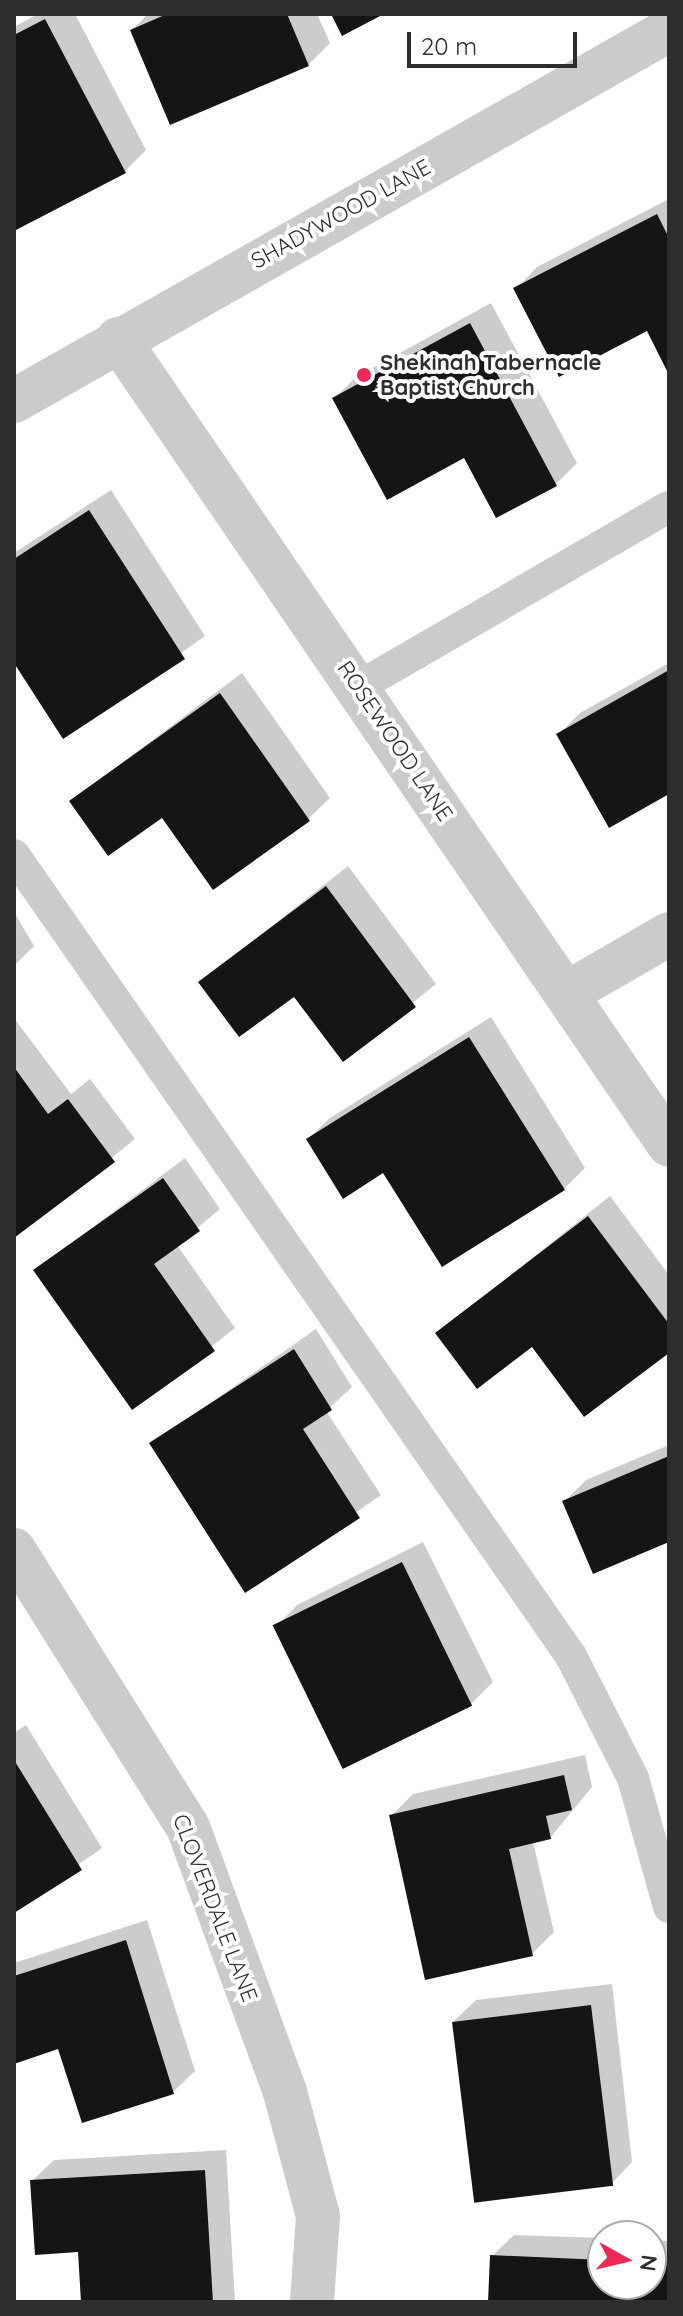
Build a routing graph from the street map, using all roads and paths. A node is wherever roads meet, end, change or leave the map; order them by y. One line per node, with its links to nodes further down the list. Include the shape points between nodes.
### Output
1 (669, 30): 2 (street, SHADYWOOD LANE)
2 (118, 339): 3 (street, SHADYWOOD LANE); 5 (street, ROSEWOOD LANE)
3 (14, 401)
4 (669, 507): 5 (lane)
5 (358, 687): 8 (street, ROSEWOOD LANE)
6 (14, 855): 11 (lane, via 571,1656 633,1778)
7 (669, 934): 8 (street)
8 (567, 993): 9 (street, ROSEWOOD LANE)
9 (669, 1145)
10 (14, 1550): 12 (street, CLOVERDALE LANE, via 188,1827 285,2092 318,2216)
11 (669, 1907)
12 (312, 2302)

